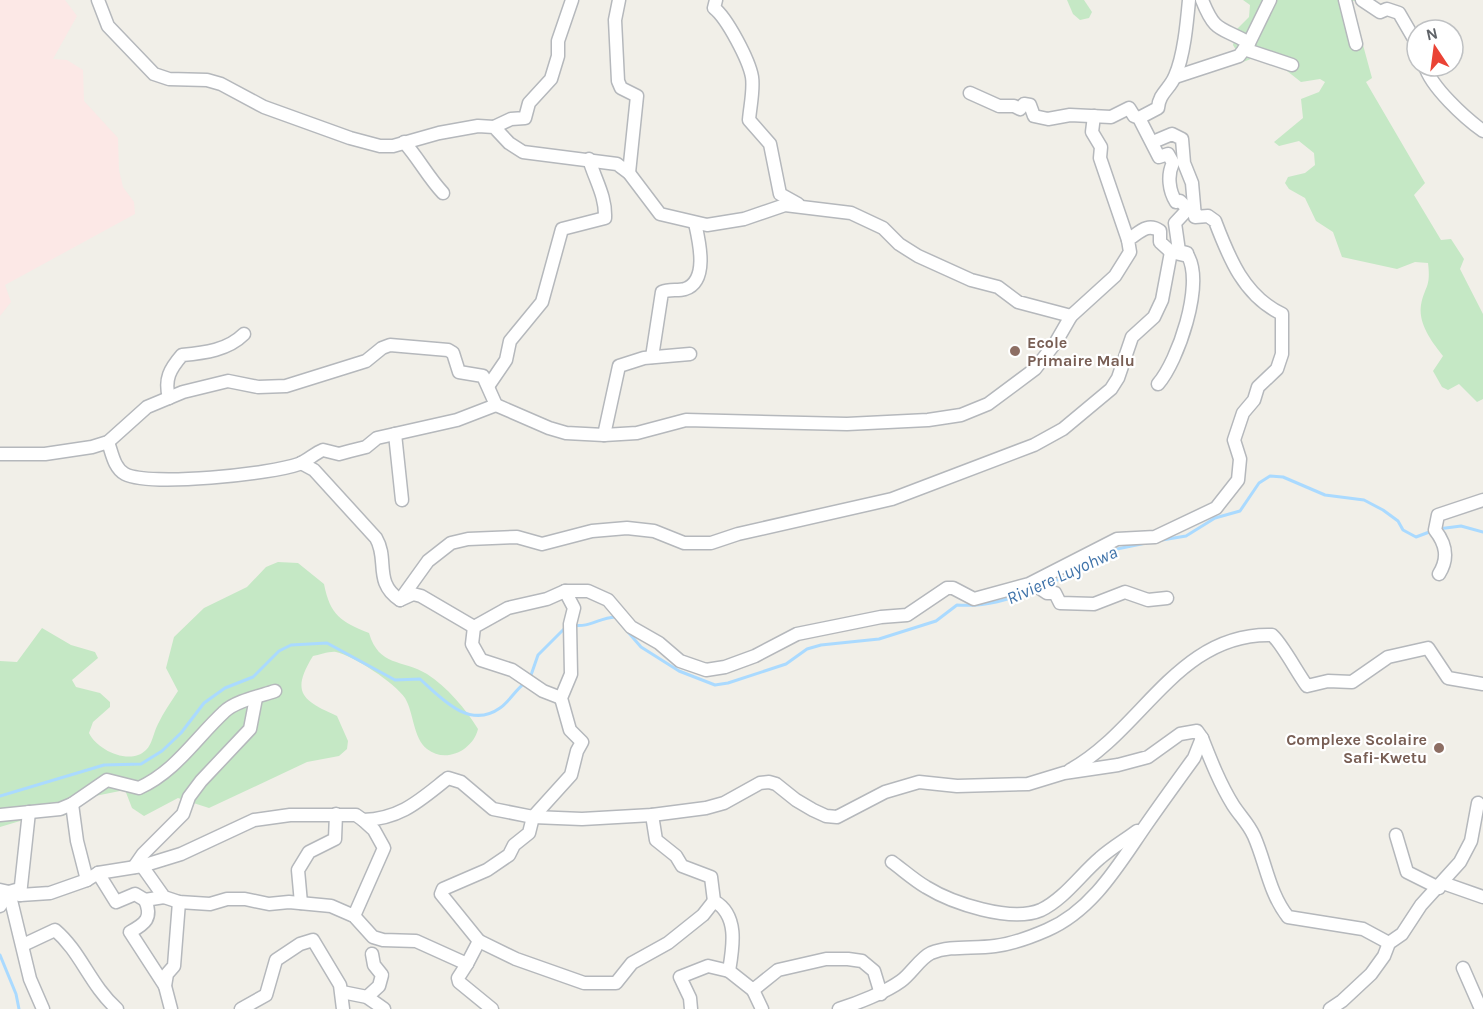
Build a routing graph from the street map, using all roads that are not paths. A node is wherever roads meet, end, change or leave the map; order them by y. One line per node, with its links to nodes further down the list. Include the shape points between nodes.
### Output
1 (98, 0): 21 (street, via 108,26 154,74 220,84 264,106 368,144 393,146)
2 (572, 0): 19 (street, via 551,79 529,104 525,118)
3 (619, 0): 24 (street, via 615,20 618,81 621,88 638,96)
4 (716, 0): 26 (street, via 714,8 737,40 752,79 749,120 770,144 780,194)
5 (1189, 0): 14 (street)
6 (1202, 0): 12 (street, via 1218,29)
7 (1270, 0): 12 (street)
8 (1345, 0): 11 (street)
9 (1362, 0): 10 (street, via 1380,12 1387,9 1399,13)
10 (1405, 23)
11 (1356, 44)
12 (1246, 46): 13 (street); 14 (street, via 1239,56)
13 (1292, 65)
14 (1175, 77): 18 (street, via 1158,98 1158,108)
15 (1432, 78): 20 (street, via 1461,113)
16 (970, 93): 17 (street, via 999,106 1020,109 1024,104 1030,105 1034,116 1048,119)
17 (1094, 116): 18 (street, via 1111,117 1129,108); 28 (street, via 1092,132 1101,147 1100,158)
18 (1139, 118): 22 (street)
19 (494, 127): 21 (street, via 478,126); 23 (street, via 523,152)
20 (1483, 131)
21 (404, 142): 25 (street)
22 (1153, 142): 30 (street, via 1159,157 1168,153 1173,163 1168,172 1170,194 1188,209 1175,223 1179,250 1196,256 1198,265); 47 (street, via 1172,134 1182,139 1195,217 1208,216 1215,221 1238,276 1257,298 1282,314 1282,354 1277,369 1258,387 1254,400 1243,413 1234,440 1240,459 1238,480 1216,508 1155,537 1117,539)
23 (589, 159): 24 (street, via 617,164); 36 (street, via 606,200 605,218 562,229 542,302 510,341 506,360)
24 (629, 173): 27 (street, via 660,214)
25 (443, 193)
26 (799, 205): 27 (street, via 785,205 724,223); 31 (street, via 870,220 918,256 971,280 998,287 1018,302)
27 (695, 223): 34 (street, via 699,271 692,285 662,292)
28 (1128, 240): 29 (street, via 1145,227 1154,226 1160,231 1160,242); 31 (street, via 1130,252 1115,276)
29 (1171, 252): 30 (street, via 1188,256); 50 (street, via 1162,300 1154,317 1132,337 1111,389 1063,429 1034,445 892,499 711,543 684,543 654,531 627,528 592,531 542,544 517,537 451,543 428,561)
30 (1191, 262): 35 (street, via 1188,314 1168,373)
31 (1071, 316): 40 (street, via 1035,369 1011,390 961,415 847,424 687,420 637,433)
32 (244, 334): 37 (street, via 235,344 182,356 171,367 166,384)
33 (690, 354): 34 (street)
34 (652, 357): 40 (street, via 625,363 616,371)
35 (1158, 384)
36 (489, 385): 37 (street, via 483,376 459,372 453,352 390,345 366,361 286,386 258,387 228,381); 38 (street)
37 (169, 398): 41 (street, via 136,414)
38 (496, 405): 39 (street, via 457,420); 40 (street, via 566,433)
39 (395, 434): 43 (street, via 339,454 323,450); 44 (street)
40 (604, 435)
41 (108, 442): 42 (street, via 45,454); 43 (street, via 123,473 144,479 257,472)
42 (0, 454)
43 (301, 464): 50 (street, via 314,470 376,538 386,585)
44 (402, 500)
45 (1483, 500): 46 (street, via 1438,516 1435,530 1445,543 1444,565)
46 (1439, 574)
47 (1041, 579): 48 (street, via 974,599 946,588 907,615 881,616 807,632 755,656 706,670 680,661 659,643 639,633 598,594); 49 (street, via 1038,587 1055,593 1060,603 1094,604 1125,592 1148,600)
48 (565, 591): 51 (street, via 508,608); 55 (street, via 574,608 570,624 571,674)
49 (1167, 598)
50 (400, 600): 51 (street, via 413,594 421,596)
51 (474, 627): 55 (street, via 472,644 481,660 512,670)
52 (1483, 684): 57 (street, via 1448,678 1428,648 1388,657 1352,682 1328,681 1307,686 1272,635 1237,638 1188,663 1091,759)
53 (275, 691): 54 (street)
54 (256, 698): 59 (street, via 226,710 192,749 157,780 139,789 107,780); 70 (street, via 250,729 189,797 183,814 143,854)
55 (561, 698): 64 (street, via 570,730 582,742 572,775)
56 (1202, 738): 57 (street, via 1197,731 1180,734 1148,757); 66 (street, via 1194,758); 83 (street, via 1219,780 1253,835 1278,905 1288,917 1363,929)
57 (1064, 773): 63 (street, via 1028,784 957,786 919,782 885,792 837,817 813,810 769,782 724,803)
58 (1478, 803): 68 (street)
59 (72, 804): 60 (street); 71 (street, via 77,841)
60 (29, 812): 62 (street); 73 (street)
61 (336, 814): 65 (street, via 356,815); 70 (street, via 254,820 181,854); 79 (street, via 335,839 309,852 298,870)
62 (0, 815)
63 (652, 815): 64 (street); 77 (street, via 656,840 682,866 711,877)
64 (533, 817): 65 (street, via 493,809 461,782 448,778 403,811); 82 (street, via 529,833 514,845 509,855 487,870 443,889 441,894)
65 (363, 820): 81 (street, via 384,848)
66 (1146, 825): 69 (street, via 1101,857 1056,899 1029,913 975,908 927,888); 92 (street, via 1106,883 1084,906 1048,930 996,946 944,949 928,954 902,981)
67 (1396, 835): 72 (street, via 1407,872)
68 (1477, 840): 72 (street)
69 (892, 862)
70 (138, 867): 71 (street); 74 (street)
71 (92, 877): 73 (street, via 50,893); 76 (street, via 116,902 135,894)
72 (1441, 886): 75 (street); 83 (street, via 1421,905 1402,934)
73 (10, 893): 80 (street); 84 (street)
74 (164, 897): 76 (street); 78 (street)
75 (1483, 897)
76 (145, 900): 89 (street, via 149,917 130,932)
77 (714, 901): 82 (street, via 668,943 632,963 616,983 584,983); 88 (street, via 730,915 733,944)
78 (179, 902): 79 (street, via 210,904 245,899 269,904); 89 (street, via 174,966 167,974)
79 (301, 903): 81 (street, via 331,906)
80 (0, 906)
81 (354, 916): 86 (street, via 373,937 416,941)
82 (479, 941): 86 (street)
83 (1389, 943): 104 (street, via 1371,974)
84 (23, 945): 94 (street, via 30,979); 95 (street, via 56,930 68,941 103,997)
85 (372, 954): 93 (street, via 382,975 379,986)
86 (467, 963): 100 (street, via 459,982)
87 (1464, 968): 105 (street)
88 (729, 971): 90 (street); 101 (street, via 708,966 680,977 687,986)
89 (165, 986): 96 (street)
90 (753, 990): 92 (street, via 778,970 826,959 848,959 862,961 874,971); 102 (street)
91 (342, 992): 93 (street); 97 (street, via 313,940 276,960 266,995); 98 (street)
92 (881, 994): 103 (street, via 871,994)
93 (367, 997): 99 (street)
94 (43, 1009)
95 (117, 1009)
96 (171, 1009)
97 (241, 1009)
98 (343, 1009)
99 (384, 1009)
100 (492, 1009)
101 (691, 1009)
102 (762, 1009)
103 (839, 1009)
104 (1330, 1009)
105 (1481, 1009)

